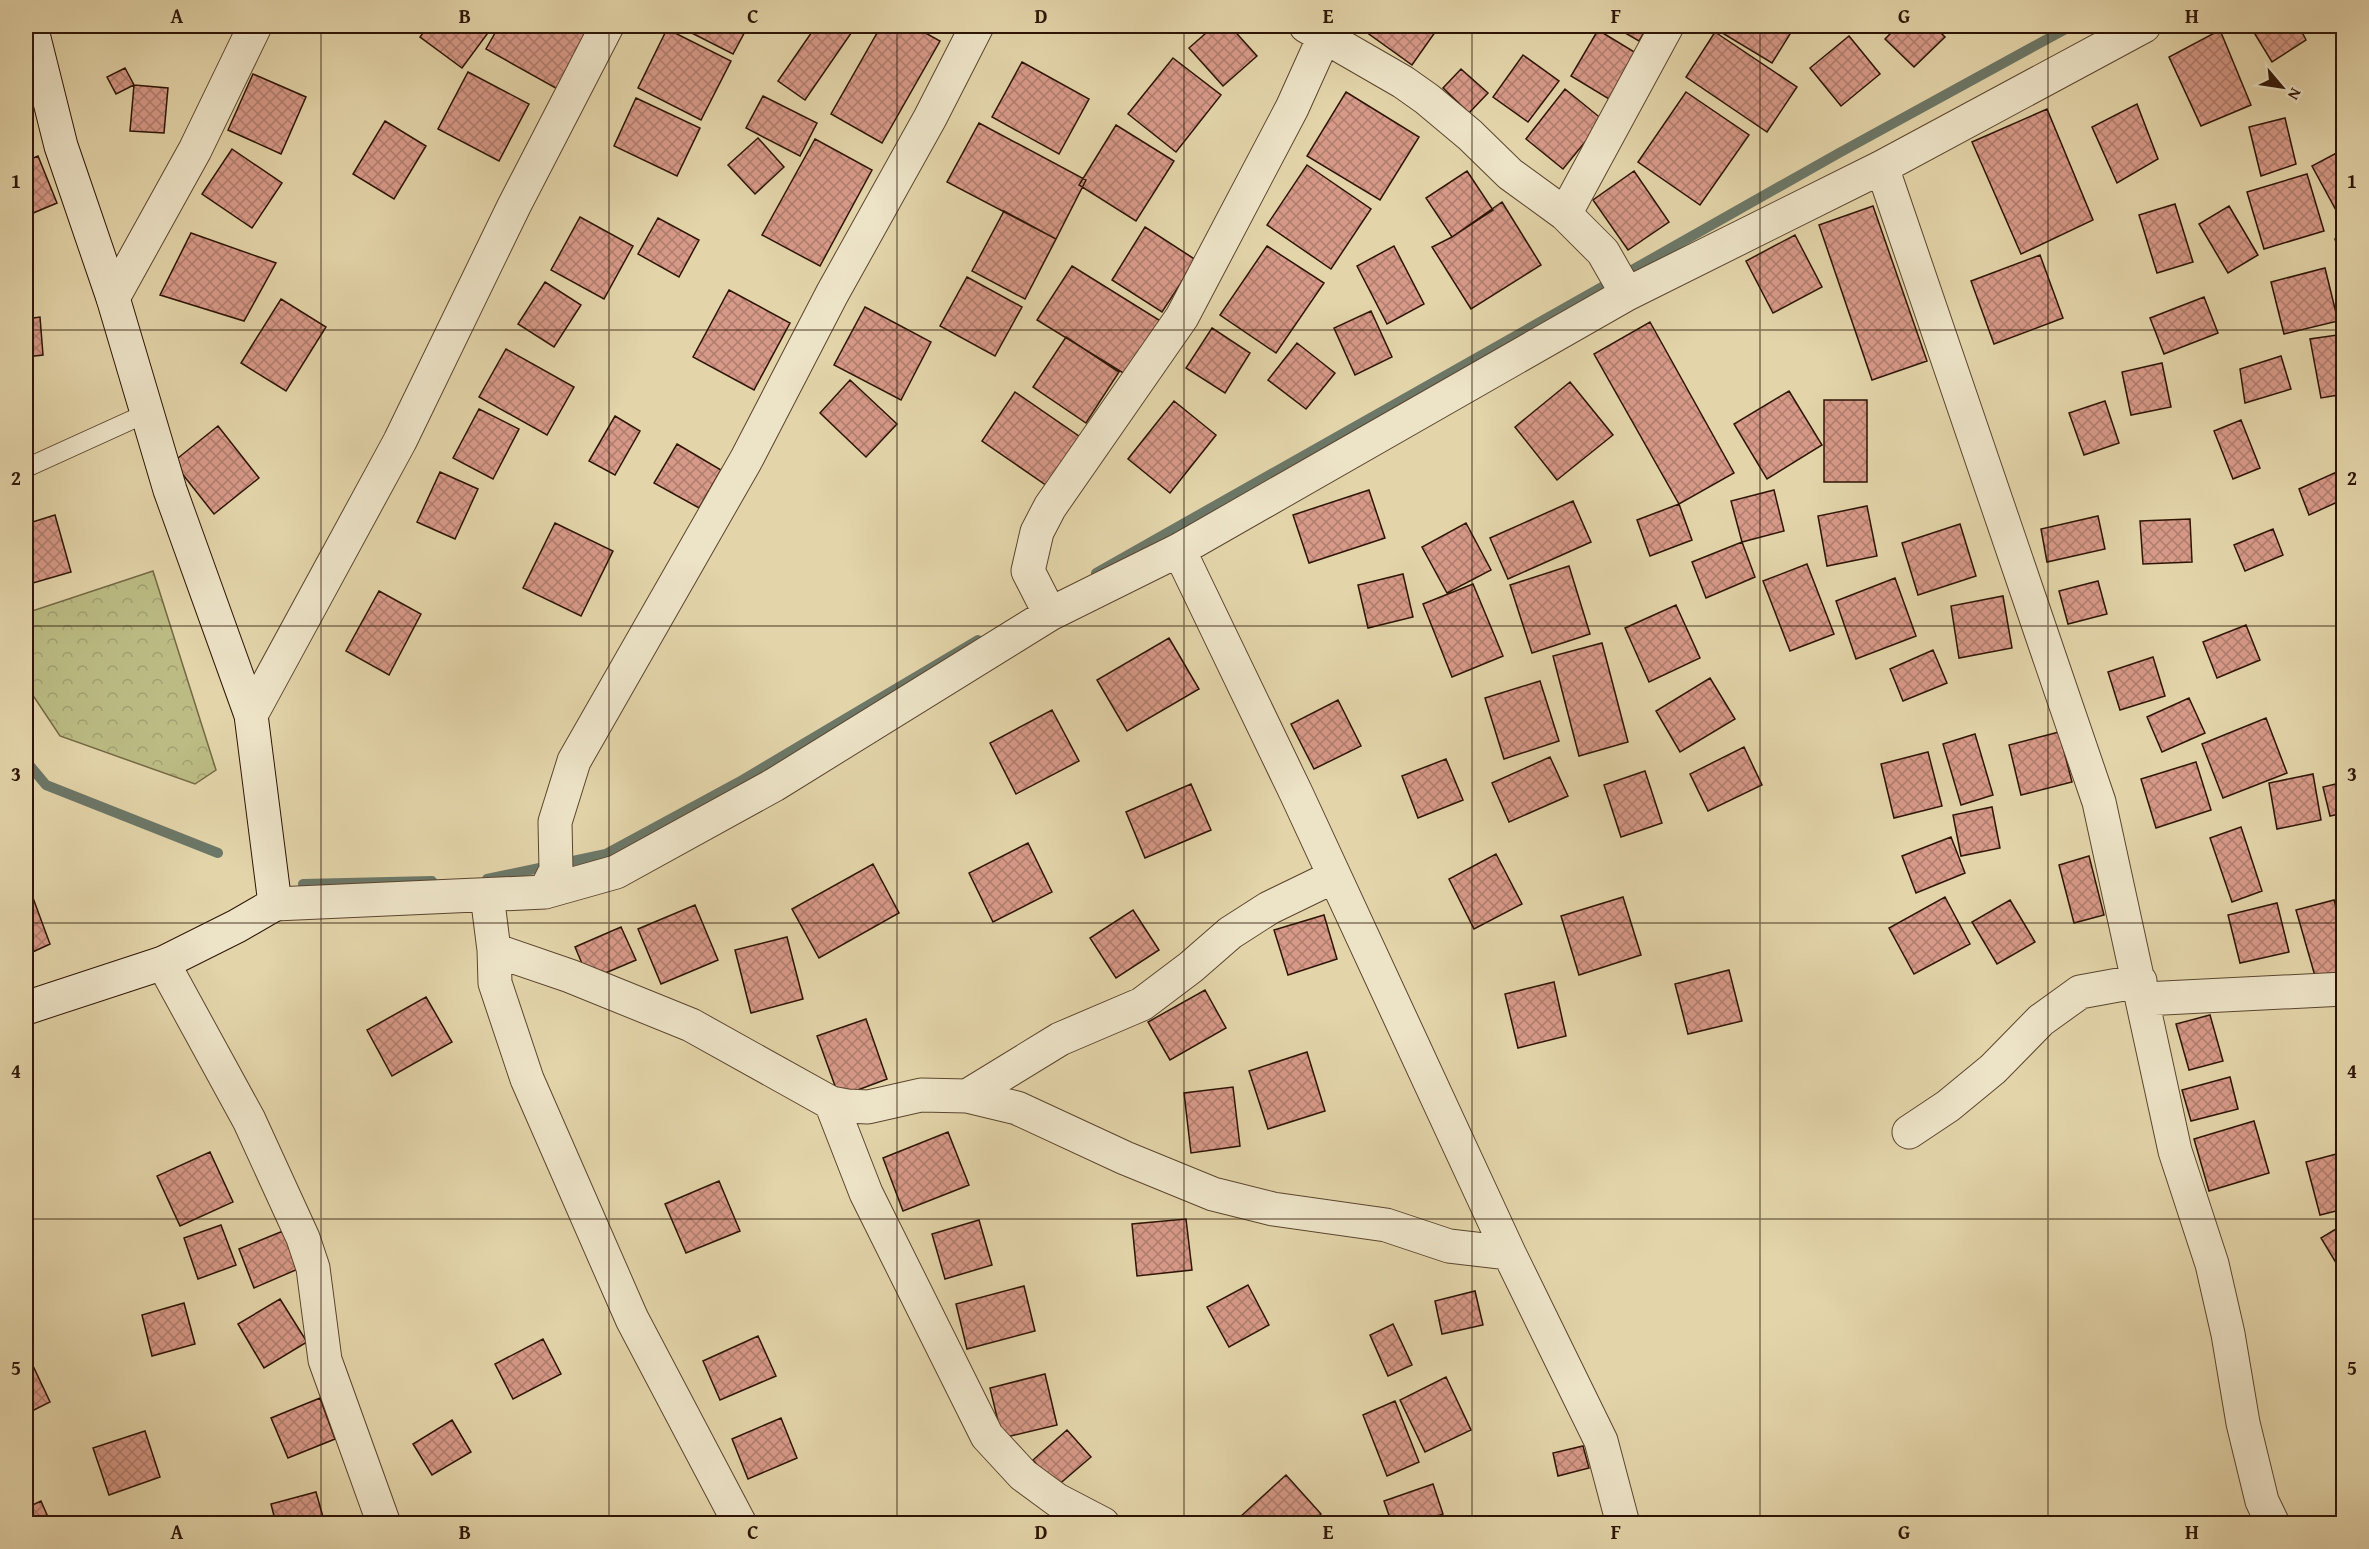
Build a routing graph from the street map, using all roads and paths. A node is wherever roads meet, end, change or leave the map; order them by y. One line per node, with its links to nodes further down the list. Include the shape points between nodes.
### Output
1 (30, 26): 11 (street, via 61,146)
2 (255, 26): 11 (street, via 195,150)
3 (607, 26): 16 (street, via 400,441)
4 (977, 26): 18 (street, via 746,460 574,761 555,822)
5 (1668, 26): 9 (street)
6 (2144, 26): 8 (street)
7 (1320, 29): 9 (street, via 1427,99 1510,174); 15 (street, via 1292,108 1182,317 1050,507 1037,532 1028,571)
8 (1882, 167): 10 (street); 24 (street, via 2099,802)
9 (1565, 214): 10 (street)
10 (1616, 275): 14 (street)
11 (113, 298): 12 (street)
12 (147, 413): 13 (lane); 16 (street, via 170,490)
13 (26, 468)
14 (1179, 550): 15 (street); 17 (street)
15 (1047, 608): 18 (street, via 774,785 616,872)
16 (251, 715): 20 (street)
17 (1334, 877): 26 (street, via 1269,908 1230,933 1142,1004 1060,1039); 29 (street)
18 (551, 881): 19 (street)
19 (487, 895): 20 (street); 21 (street)
20 (275, 904): 22 (street)
21 (494, 950): 27 (street, via 691,1025); 32 (street, via 495,983 531,1090 632,1320)
22 (162, 963): 25 (street); 31 (street, via 249,1120 303,1238 313,1268 325,1360)
23 (2343, 989): 24 (street)
24 (2142, 990): 28 (street, via 2080,992 2041,1020 1993,1070); 34 (street, via 2175,1151 2212,1264 2243,1423 2262,1501)
25 (26, 1008)
26 (967, 1096): 27 (street, via 921,1095 868,1107); 29 (street, via 1017,1108 1213,1194 1273,1209 1386,1225 1449,1246)
27 (831, 1102): 30 (street, via 866,1193 987,1436 1023,1475)
28 (1909, 1132)
29 (1509, 1253): 33 (street, via 1601,1441)
30 (1093, 1521)
31 (384, 1524)
32 (740, 1524)
33 (1623, 1524)
34 (2273, 1524)

